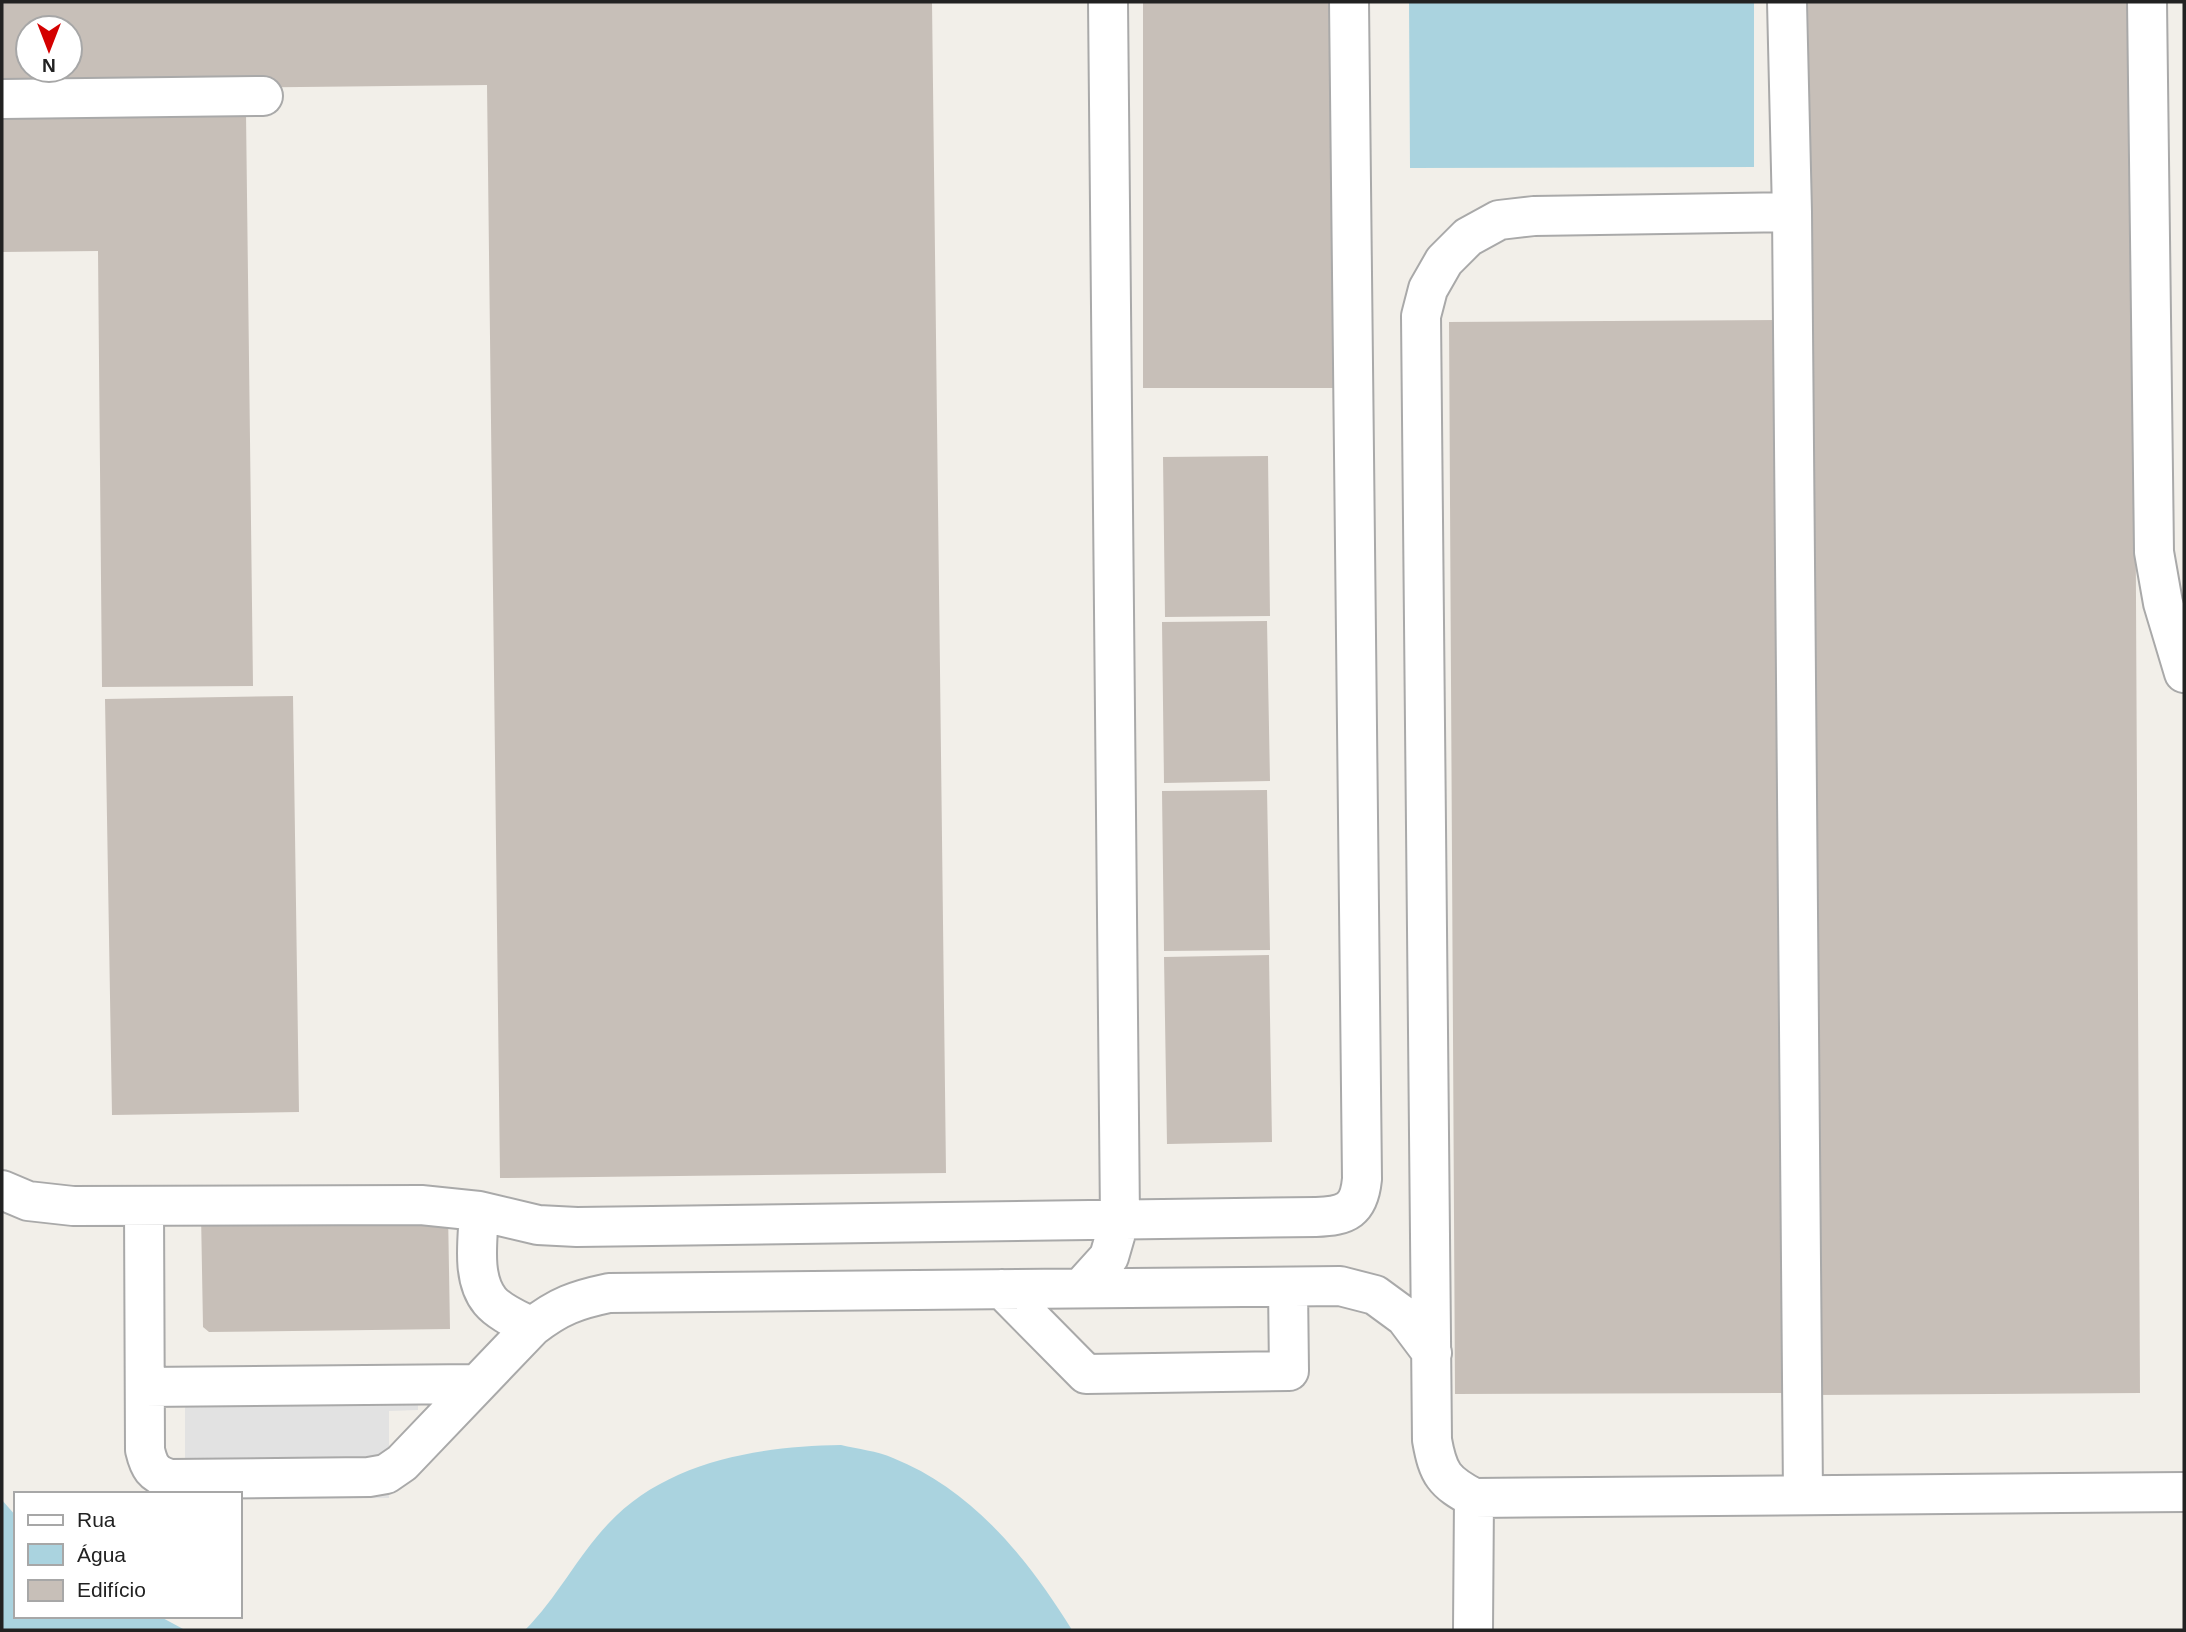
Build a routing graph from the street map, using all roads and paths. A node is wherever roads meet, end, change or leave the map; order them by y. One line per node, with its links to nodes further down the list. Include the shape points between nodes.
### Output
1 (1108, 2): 12 (lane)
2 (1349, 2): 12 (lane, via 1361,1196 1352,1209 1335,1216)
3 (1787, 2): 7 (lane)
4 (2147, 2): 8 (lane, via 2154,552 2163,603)
5 (263, 96): 6 (lane)
6 (2, 99)
7 (1792, 212): 17 (lane, via 1499,220 1468,237 1444,261 1427,289 1421,316); 21 (lane)
8 (2184, 673)
9 (2, 1190): 10 (lane, via 28,1201 62,1205)
10 (144, 1206): 11 (lane, via 421,1205); 19 (lane)
11 (479, 1211): 12 (lane, via 577,1227); 16 (lane, via 480,1281 490,1301)
12 (1120, 1219): 14 (lane, via 1109,1257)
13 (1288, 1287): 14 (lane); 15 (lane, via 1289,1371 1086,1374); 17 (lane, via 1340,1286 1375,1295 1405,1317)
14 (1081, 1288): 15 (lane)
15 (1002, 1289): 16 (lane, via 609,1293 582,1298)
16 (532, 1326): 18 (lane)
17 (1433, 1353): 22 (lane, via 1436,1465 1453,1487)
18 (477, 1384): 19 (lane); 19 (lane, via 402,1463 386,1474 356,1478 158,1476 149,1467 145,1450)
19 (145, 1387)
20 (2184, 1492): 21 (lane)
21 (1803, 1495): 22 (lane)
22 (1474, 1498): 23 (lane)
23 (1473, 1630)

